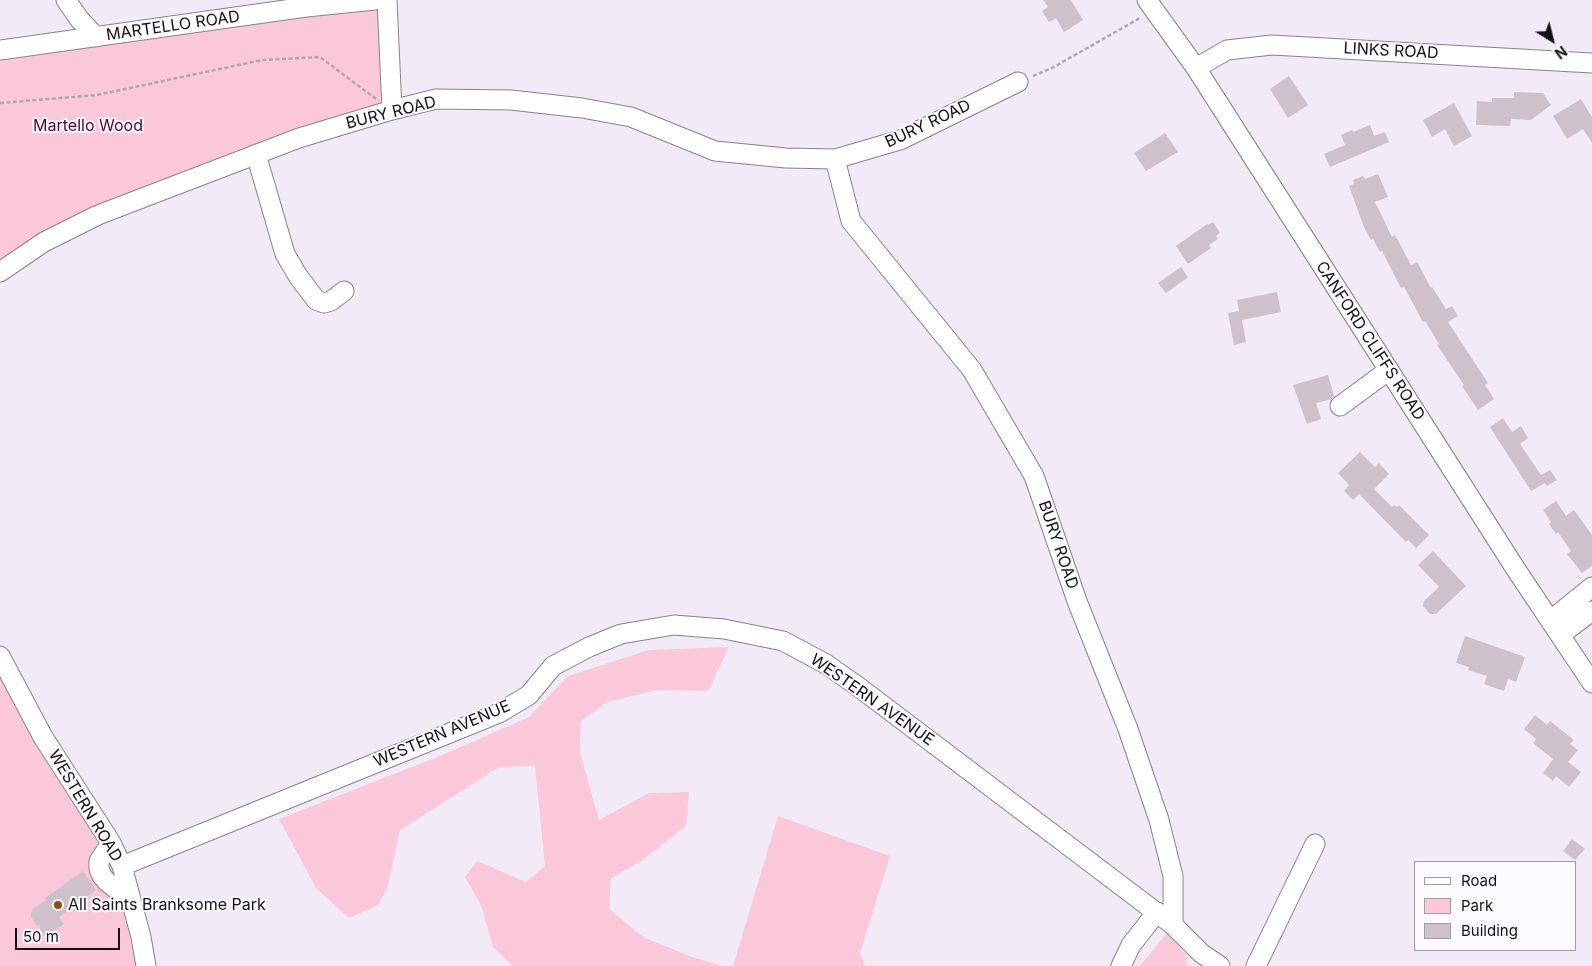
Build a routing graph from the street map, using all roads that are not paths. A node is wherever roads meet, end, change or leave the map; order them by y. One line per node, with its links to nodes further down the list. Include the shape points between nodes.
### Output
1 (66, 0): 5 (street)
2 (375, 0): 5 (street, MARTELLO ROAD)
3 (387, 0): 10 (street)
4 (1151, 5): 8 (street, CANFORD CLIFFS ROAD)
5 (96, 37): 6 (street, MARTELLO ROAD)
6 (0, 50)
7 (1592, 63): 8 (street, LINKS ROAD, via 1272,45 1227,50)
8 (1196, 68): 15 (street, CANFORD CLIFFS ROAD)
9 (1018, 82): 12 (street, BURY ROAD, via 900,140)
10 (392, 110): 11 (street, BURY ROAD); 12 (street, BURY ROAD, via 436,99 511,100 573,106 631,117 714,151)
11 (256, 154): 13 (street, BURY ROAD, via 98,215 44,242); 14 (street, via 285,254 298,276 316,300 324,303)
12 (835, 159): 27 (street, BURY ROAD, via 851,221 972,370 1034,476 1159,820 1173,876)
13 (0, 272)
14 (344, 291)
15 (1389, 370): 16 (street); 19 (street, CANFORD CLIFFS ROAD)
16 (1340, 406)
17 (1592, 587): 19 (street)
18 (1592, 611): 19 (street)
19 (1555, 628): 21 (street, CANFORD CLIFFS ROAD)
20 (0, 656): 22 (street, WESTERN ROAD, via 43,737)
21 (1592, 683)
22 (111, 843): 24 (street, WESTERN ROAD); 25 (street, via 99,861 99,870 107,882)
23 (1314, 844): 32 (street)
24 (122, 866): 25 (street, WESTERN ROAD); 26 (street, WESTERN AVENUE, via 499,713 529,695 553,666 621,634 674,625 724,629 782,641 826,664)
25 (131, 900): 29 (street, WESTERN ROAD)
26 (1156, 912): 27 (street, WESTERN AVENUE); 30 (street, via 1131,945)
27 (1174, 925): 28 (street)
28 (1201, 960): 31 (street)
29 (146, 966)
30 (1121, 966)
31 (1220, 966)
32 (1256, 966)

